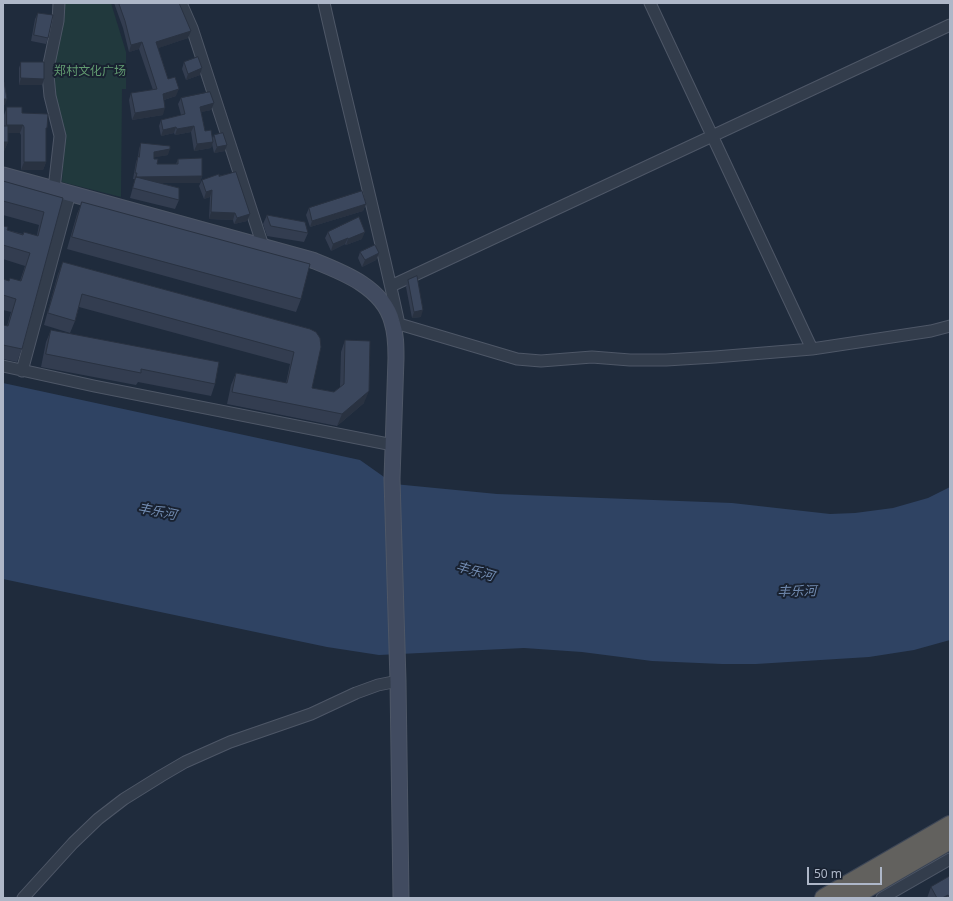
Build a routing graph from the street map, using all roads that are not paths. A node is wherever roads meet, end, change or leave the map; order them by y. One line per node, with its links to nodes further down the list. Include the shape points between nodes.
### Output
1 (59, 3): 8 (street, via 48,76 60,136)
2 (181, 3): 10 (street, via 192,28)
3 (324, 3): 11 (street)
4 (650, 3): 6 (street)
5 (950, 25): 6 (street)
6 (712, 135): 11 (street); 15 (street)
7 (3, 175): 8 (main road)
8 (54, 189): 9 (main road)
9 (70, 193): 10 (main road); 17 (street)
10 (263, 246): 14 (main road, via 318,263 368,288 387,309)
11 (391, 286): 12 (street)
12 (399, 324): 14 (street); 15 (street, via 517,359 541,361 592,357 666,360)
13 (950, 326): 15 (street)
14 (396, 339): 18 (main road)
15 (812, 349)
16 (3, 366): 17 (street)
17 (22, 371): 18 (street)
18 (394, 445): 19 (main road, via 392,479)
19 (398, 681): 23 (street, via 361,691 311,714 230,742 161,776 98,819); 24 (main road)
20 (950, 825): 25 (highway)
21 (950, 840): 26 (highway)
22 (950, 859): 27 (street)
23 (23, 898)
24 (401, 898)
25 (824, 898)
26 (850, 898)
27 (882, 898)

